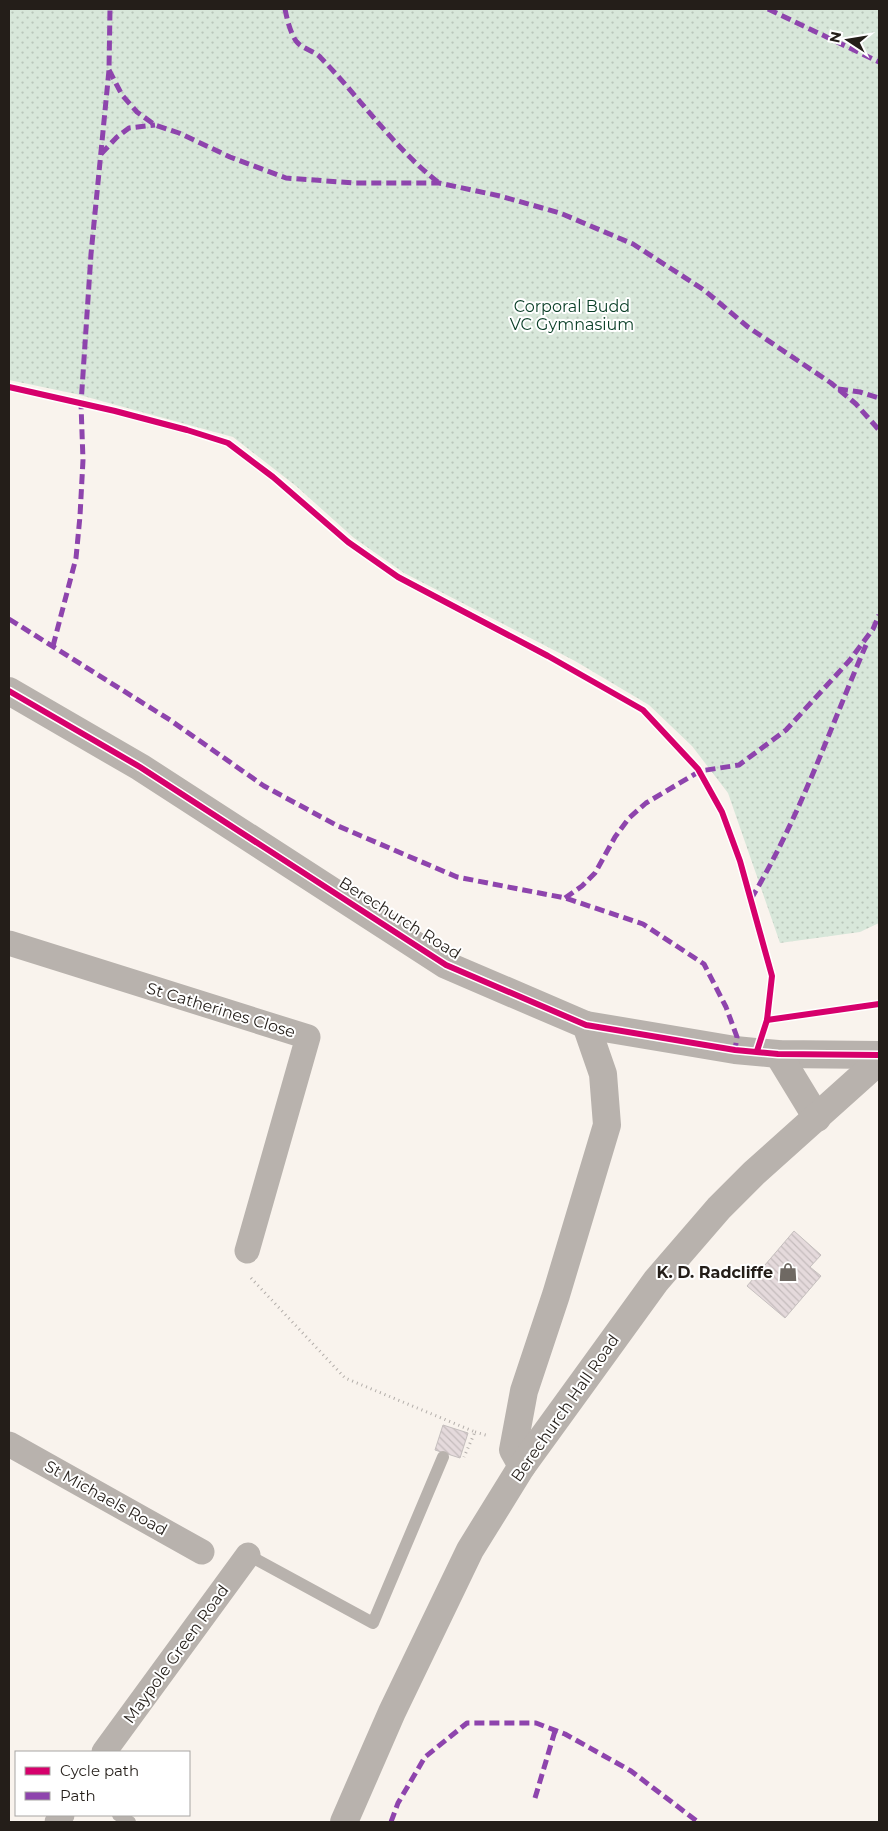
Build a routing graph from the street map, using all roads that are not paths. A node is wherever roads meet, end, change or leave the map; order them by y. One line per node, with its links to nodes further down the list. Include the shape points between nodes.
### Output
1 (9, 691): 3 (street, Berechurch Road, via 140,767 446,965)
2 (9, 944): 8 (street, St Catherines Close, via 308,1037)
3 (586, 1025): 4 (street, Berechurch Road); 11 (street, via 603,1074 607,1125 524,1390 513,1450)
4 (778, 1054): 5 (street, Berechurch Road); 7 (street)
5 (879, 1056)
6 (879, 1061): 7 (street, Berechurch Hall Road)
7 (817, 1118): 11 (street, Berechurch Hall Road, via 754,1173 656,1281)
8 (247, 1251)
9 (9, 1444): 12 (street, St Michaels Road)
10 (443, 1457): 13 (lane, via 374,1623)
11 (522, 1466): 15 (street, Berechurch Hall Road, via 466,1558)
12 (202, 1552)
13 (248, 1555): 14 (street, Maypole Green Road)
14 (105, 1751)
15 (344, 1822)

